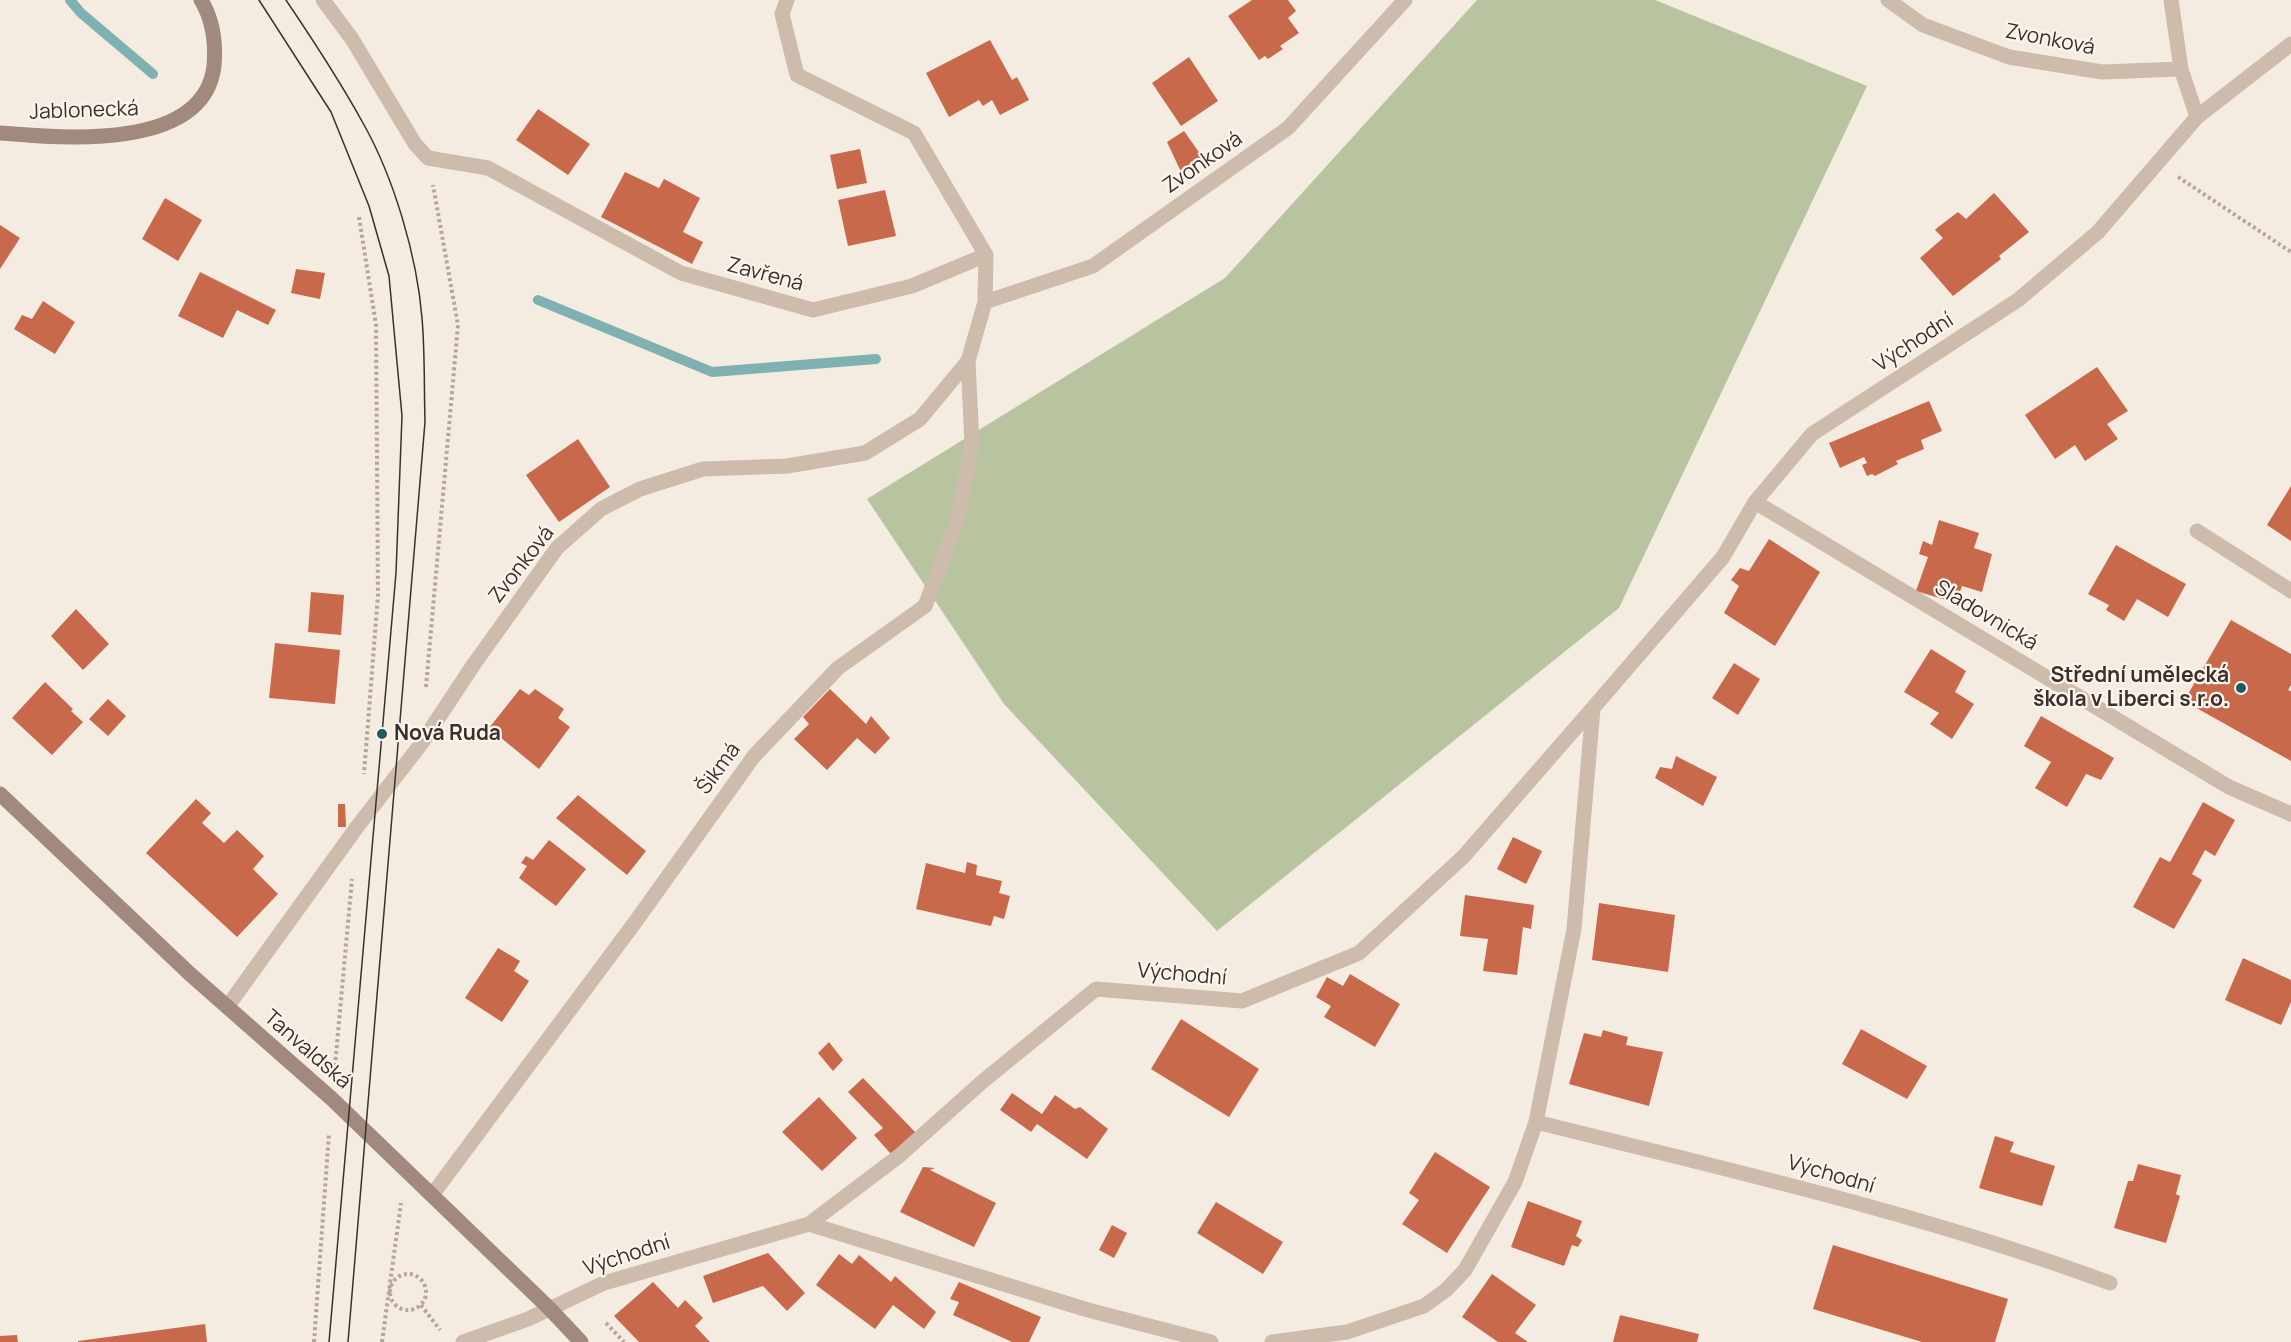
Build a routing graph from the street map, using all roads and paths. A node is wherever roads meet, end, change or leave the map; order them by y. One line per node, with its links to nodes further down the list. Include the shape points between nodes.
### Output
1 (201, 0): 10 (main road, Jablonecká, via 216,46 213,71 204,94 194,106 158,128 128,134)
2 (323, 0): 11 (street)
3 (787, 0): 15 (street, via 782,14 797,75 914,133)
4 (1406, 0): 16 (street, Zvonková, via 1288,128 1093,266)
5 (1888, 0): 8 (street, Zvonková, via 1923,25 2008,57 2102,72)
6 (2171, 0): 8 (street)
7 (2291, 44): 9 (street, Východní)
8 (2181, 69): 9 (street)
9 (2197, 117): 12 (street, Východní)
10 (0, 133)
11 (428, 158): 15 (street, Zavřená, via 488,168 681,273 813,310 912,286); 21 (path, via 458,325)
12 (2157, 163): 14 (path); 18 (street, Východní, via 2098,232 2018,300 1812,434)
13 (359, 217): 23 (path, via 376,337 378,595)
14 (2291, 252)
15 (986, 255): 16 (street, Zvonková)
16 (985, 302): 17 (street, Zvonková)
17 (968, 361): 27 (street, Zvonková, via 920,419 865,453 787,466 703,470 640,489 601,509 557,548 415,753); 31 (street, Šikmá, via 972,444 957,522 925,606 838,668 754,756)
18 (1755, 502): 22 (street, Východní, via 1723,557); 25 (street, Sladovnická, via 2229,787)
19 (2197, 531): 20 (street)
20 (2291, 591)
21 (425, 698)
22 (1593, 708): 29 (street, via 1574,929); 32 (street, Východní, via 1464,856 1359,953 1242,1001 1096,989 899,1156)
23 (364, 777)
24 (0, 794): 27 (main road, Tanvaldská)
25 (2291, 814)
26 (353, 874): 28 (path)
27 (227, 1007): 28 (main road, Tanvaldská)
28 (332, 1099): 31 (main road, Tanvaldská); 39 (path)
29 (1536, 1122): 33 (street, Východní, via 1790,1185 2035,1255); 45 (street, via 1501,1209 1465,1269 1446,1290 1424,1306 1347,1332)
30 (402, 1193): 34 (path)
31 (432, 1195): 36 (main road, Tanvaldská)
32 (808, 1224): 36 (street, Východní, via 604,1283); 44 (street, via 1088,1310)
33 (2110, 1283)
34 (389, 1290): 35 (path, via 397,1307 409,1310); 35 (path, via 396,1278 416,1276 425,1285); 40 (path)
35 (421, 1305): 38 (path)
36 (549, 1308): 41 (street, Východní); 42 (main road, Tanvaldská)
37 (606, 1323): 43 (path)
38 (443, 1333)
39 (314, 1342)
40 (382, 1342)
41 (463, 1342)
42 (581, 1342)
43 (624, 1342)
44 (1211, 1342)
45 (1272, 1342)

